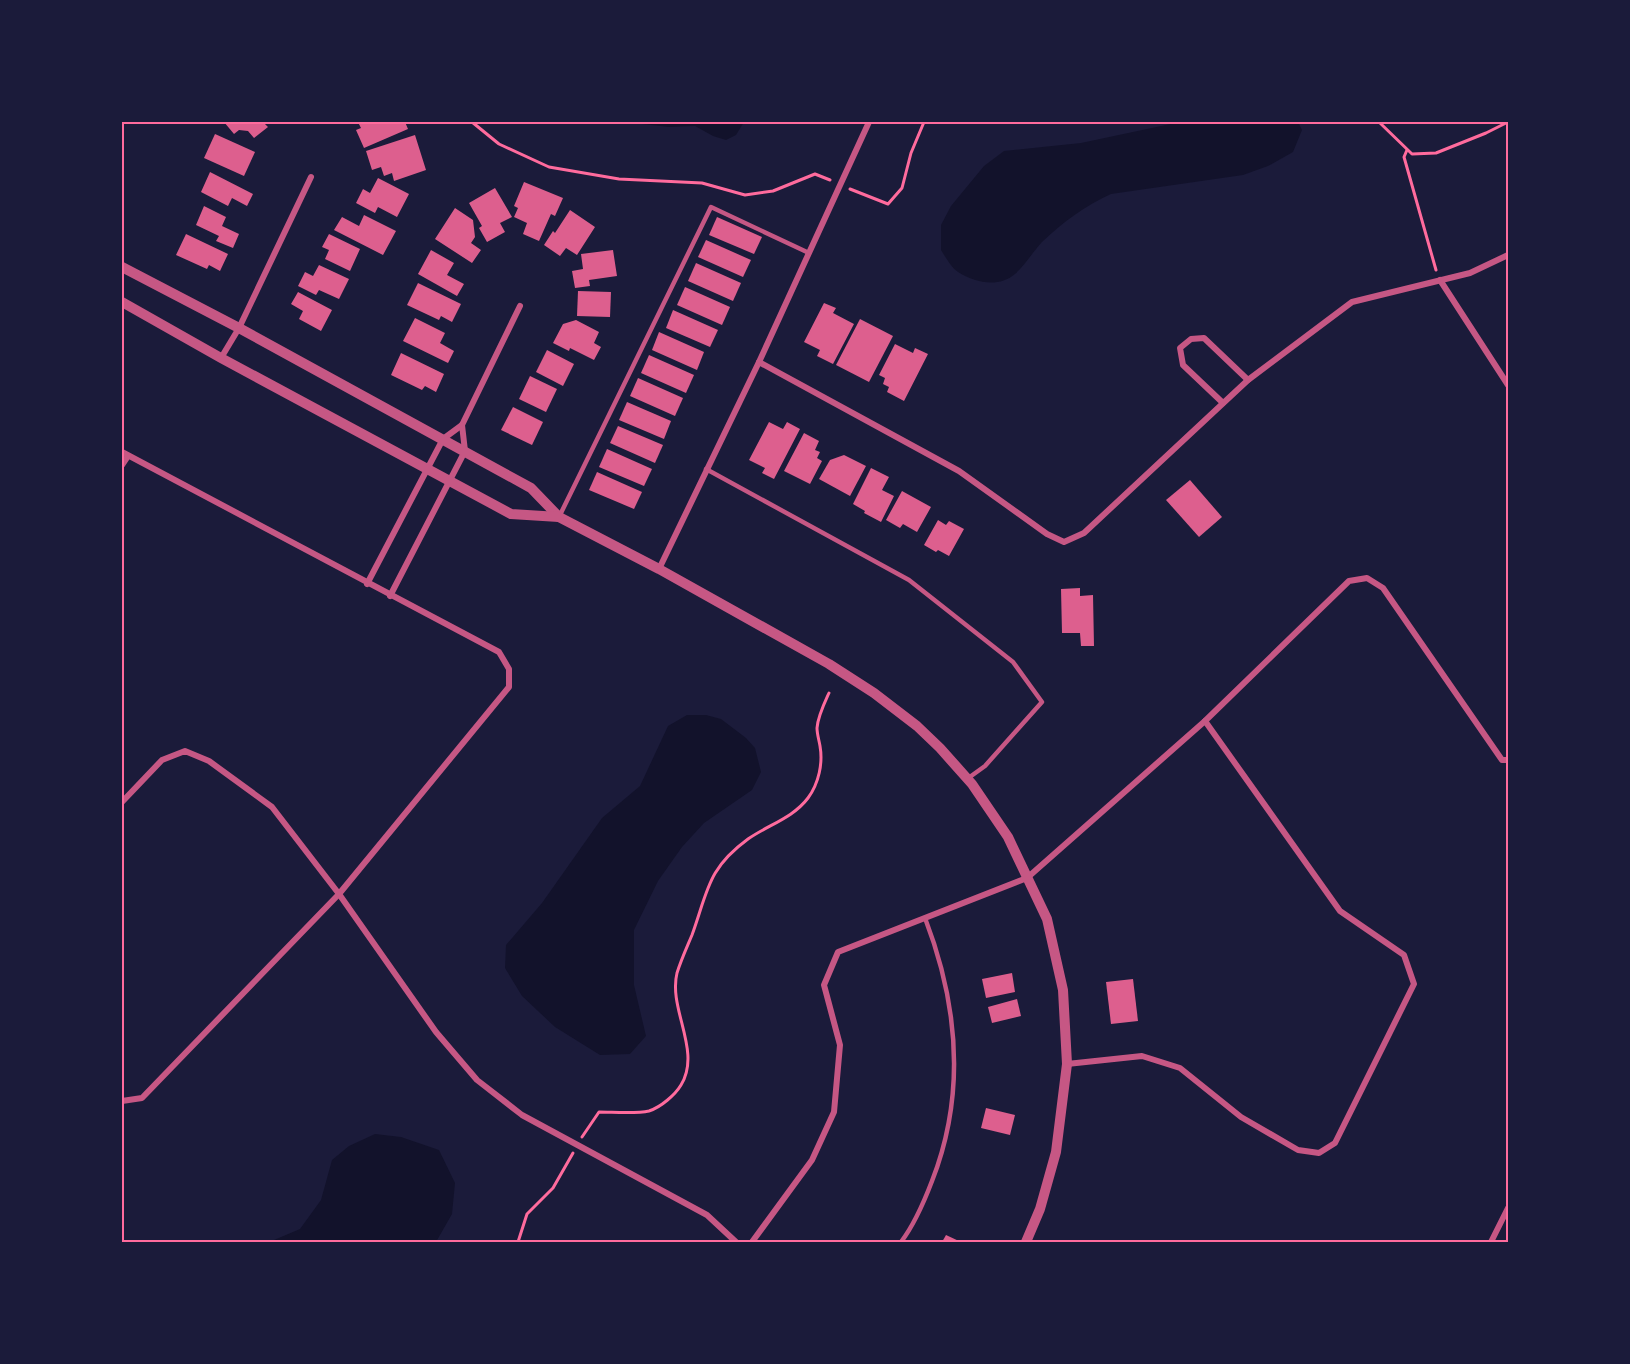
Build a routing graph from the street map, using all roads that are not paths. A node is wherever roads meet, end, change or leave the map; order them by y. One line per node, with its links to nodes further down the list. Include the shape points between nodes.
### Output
1 (869, 122): 3 (street)
2 (311, 177): 9 (street)
3 (809, 253): 11 (street); 23 (lane, via 711,207)
4 (1509, 255): 6 (street, via 1470,273)
5 (122, 267): 9 (street)
6 (1440, 280): 12 (street, via 1352,302); 13 (street)
7 (122, 302): 10 (street)
8 (520, 306): 15 (street)
9 (239, 328): 10 (street); 16 (street)
10 (221, 358): 20 (street)
11 (759, 362): 14 (street, via 960,471 1064,542 1084,533); 21 (street)
12 (1248, 380): 14 (street); 14 (street, via 1204,338 1191,339 1180,348 1183,365)
13 (1509, 385)
14 (1223, 403)
15 (462, 425): 16 (street); 17 (street)
16 (443, 439): 17 (street); 20 (street)
17 (465, 451): 22 (street); 23 (street, via 531,488)
18 (125, 454): 19 (street); 25 (street)
19 (122, 465)
20 (428, 469): 22 (street); 25 (street)
21 (706, 469): 24 (street); 29 (lane, via 909,580 1013,662 1042,702 985,766)
22 (450, 481): 23 (street, via 511,514); 26 (street)
23 (559, 518): 24 (street)
24 (659, 569): 29 (street, via 874,693 917,726)
25 (367, 584): 26 (street)
26 (390, 596): 32 (street, via 499,652 509,669 509,687)
27 (1205, 721): 28 (street, via 1349,581 1366,578 1383,588 1502,760); 31 (street); 34 (street, via 1340,911 1404,955 1414,984 1335,1143 1319,1153 1298,1150 1241,1117 1180,1068 1142,1056)
28 (1509, 760)
29 (967, 779): 31 (street, via 1008,837)
30 (122, 802): 32 (street, via 162,760 185,751 209,761 272,807)
31 (1027, 878): 33 (street); 34 (street, via 1047,919 1063,990)
32 (339, 894): 35 (street, via 142,1098); 37 (street, via 436,1032 477,1080 522,1115 707,1215)
33 (925, 918): 38 (street, via 838,952 824,985 840,1046 834,1112 812,1160); 39 (lane, via 948,989 955,1077 941,1160 926,1198)
34 (1067, 1064): 40 (street, via 1056,1152)
35 (122, 1101)
36 (1509, 1208): 41 (street)
37 (736, 1242)
38 (752, 1242)
39 (901, 1242)
40 (1026, 1242)
41 (1491, 1242)

